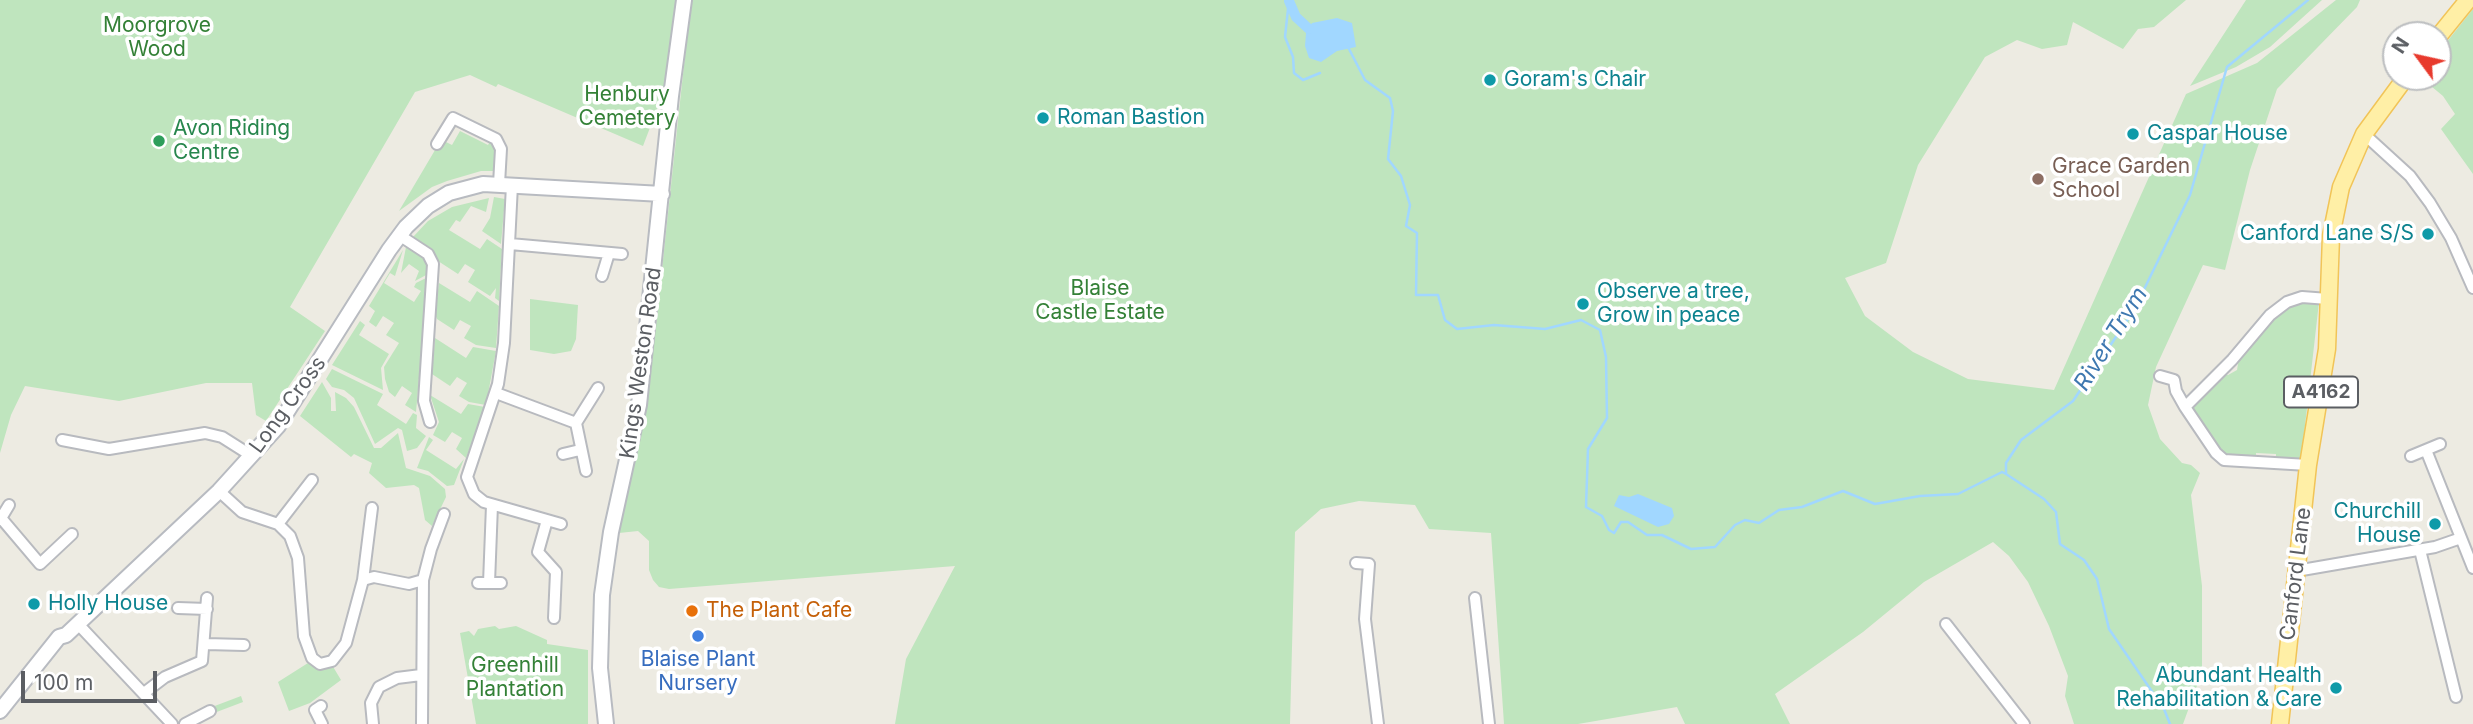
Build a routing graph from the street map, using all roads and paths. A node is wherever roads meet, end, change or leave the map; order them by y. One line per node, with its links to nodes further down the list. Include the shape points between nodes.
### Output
1 (684, 0): 8 (street, Kings Weston Road)
2 (2468, 0): 3 (main road)
3 (2451, 21)
4 (2396, 91): 5 (main road, Canford Lane / A4162)
5 (2364, 134): 14 (street, via 2399,165 2430,203); 15 (main road, Canford Lane / A4162, via 2341,187 2331,236)
6 (436, 144): 7 (street, via 448,135 453,118 496,139)
7 (505, 184): 8 (street, Long Cross); 9 (street, Long Cross, via 449,193 420,212); 10 (street)
8 (662, 194): 70 (street, Kings Weston Road, via 639,405 602,595 600,668)
9 (399, 235): 20 (street, via 428,254 433,264 424,401); 27 (street, Long Cross, via 302,391)
10 (510, 244): 11 (street); 18 (street)
11 (609, 253): 12 (street); 13 (street)
12 (622, 254)
13 (601, 276)
14 (2473, 288)
15 (2328, 299): 19 (street, via 2302,297 2287,302); 29 (main road, Canford Lane / A4162, via 2323,376)
16 (2160, 376): 19 (street, via 2174,380)
17 (598, 388): 21 (street)
18 (496, 393): 21 (street); 34 (street, via 467,474 474,494)
19 (2185, 407): 29 (street, via 2224,460)
20 (430, 422)
21 (576, 423): 24 (street)
22 (2440, 444): 25 (street)
23 (67, 445): 27 (street, via 118,448 205,433 222,437)
24 (580, 450): 26 (street); 30 (street)
25 (2426, 450): 28 (street); 42 (street)
26 (563, 454)
27 (252, 456): 32 (street, Long Cross)
28 (2411, 456)
29 (2308, 465): 46 (main road, Canford Lane / A4162)
30 (586, 471)
31 (308, 481): 39 (street)
32 (219, 491): 39 (street, via 242,512); 53 (street, Long Cross)
33 (9, 505): 37 (street)
34 (492, 505): 38 (street); 49 (street)
35 (444, 514): 48 (street)
36 (373, 515): 47 (street)
37 (1, 519): 41 (street, via 40,564)
38 (547, 520): 40 (street); 52 (street, via 538,552 555,569 560,583)
39 (278, 524): 47 (street, via 297,552 304,636 317,662 332,661 343,649)
40 (561, 524)
41 (72, 534)
42 (2461, 538): 43 (street); 45 (street)
43 (2420, 550): 46 (street); 58 (street)
44 (1356, 563): 71 (street, via 1369,564 1365,619)
45 (2473, 568)
46 (2296, 571): 74 (main road, Canford Lane / A4162)
47 (363, 580): 48 (street, via 378,577 409,584)
48 (424, 580): 57 (street)
49 (489, 583)
50 (1478, 601): 72 (street)
51 (178, 608): 55 (street, via 207,604)
52 (554, 618)
53 (78, 624): 60 (street); 63 (street, Long Cross)
54 (1948, 631): 73 (street)
55 (206, 643): 56 (street); 60 (street, via 200,663 165,677)
56 (244, 645)
57 (421, 675): 68 (street, via 379,687 371,703); 69 (street)
58 (2452, 682): 59 (street); 61 (street)
59 (2439, 684)
60 (144, 693): 66 (street)
61 (2456, 697)
62 (321, 706): 67 (street, via 315,710)
63 (0, 711)
64 (210, 711): 65 (street)
65 (191, 722)
66 (172, 724)
67 (322, 724)
68 (373, 724)
69 (422, 724)
70 (606, 724)
71 (1378, 724)
72 (1489, 724)
73 (2024, 724)
74 (2280, 724)

